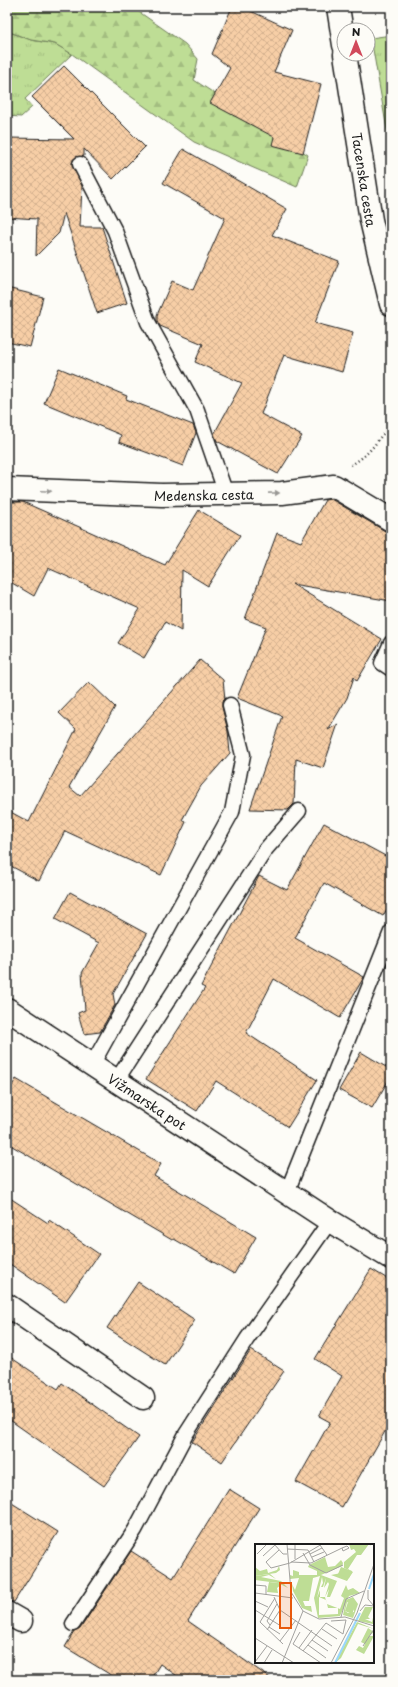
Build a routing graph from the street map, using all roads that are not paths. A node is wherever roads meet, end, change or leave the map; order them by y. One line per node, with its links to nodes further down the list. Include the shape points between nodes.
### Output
1 (338, 7): 2 (street)
2 (340, 22)
3 (346, 62): 5 (street, Tacenska cesta, via 371,220)
4 (80, 164): 7 (lane, via 114,231 148,322 197,410)
5 (391, 304)
6 (7, 489): 7 (street, Medenska cesta, one-way to 7, via 162,495)
7 (226, 494): 8 (street, Medenska cesta, one-way to 8, via 282,493 334,486)
8 (391, 520)
9 (391, 643): 10 (lane)
10 (386, 666)
11 (230, 705): 15 (lane, via 242,755 232,812)
12 (299, 811): 16 (lane, via 266,849)
13 (391, 932): 17 (lane)
14 (7, 1009): 15 (street, Vižmarska pot)
15 (92, 1065): 16 (street, Vižmarska pot)
16 (116, 1081): 17 (street, Vižmarska pot)
17 (287, 1192): 18 (street, Vižmarska pot)
18 (330, 1220): 19 (street, Vižmarska pot); 22 (lane, via 247,1339 186,1434 134,1530)
19 (391, 1258)
20 (7, 1306): 21 (street)
21 (144, 1398)
22 (73, 1624)

